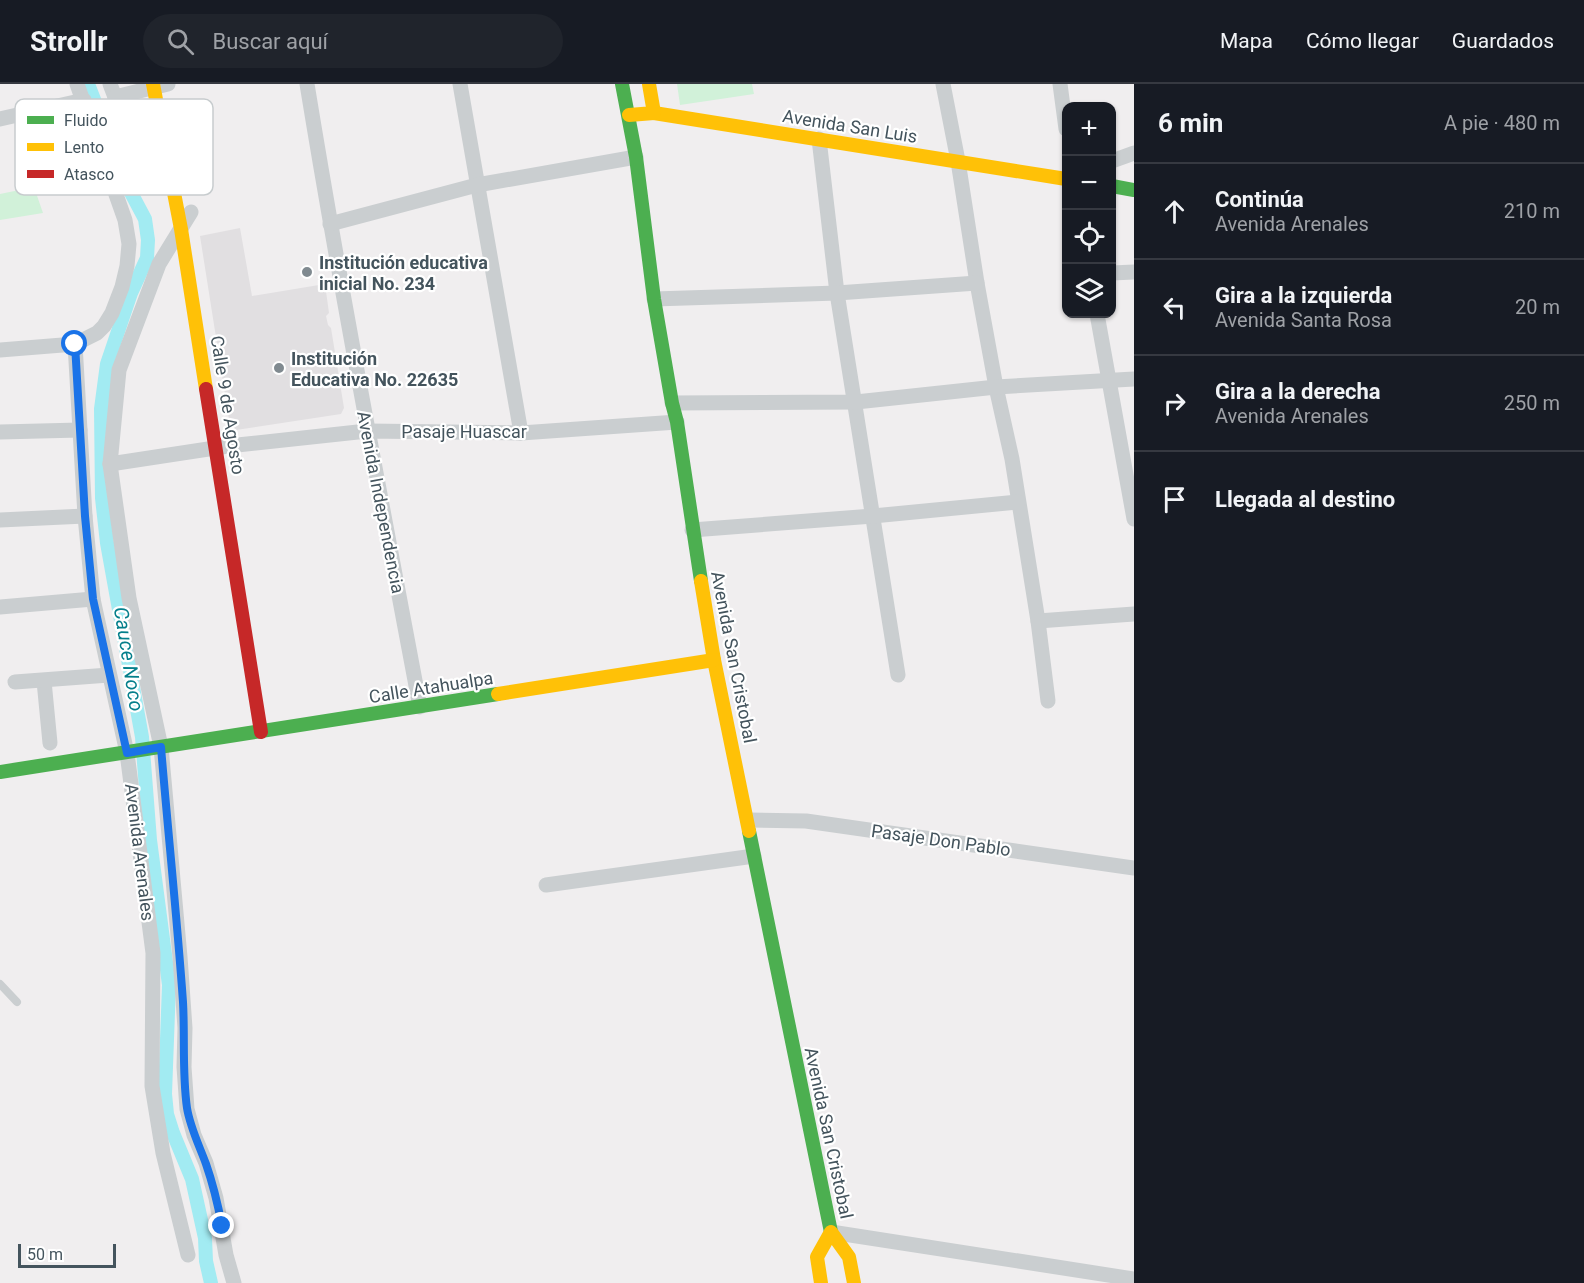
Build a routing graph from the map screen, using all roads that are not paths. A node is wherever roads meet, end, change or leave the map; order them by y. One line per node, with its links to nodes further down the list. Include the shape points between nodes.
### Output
1 (77, 84): 10 (street)
2 (307, 84): 28 (street, Avenida Independencia)
3 (460, 84): 22 (street)
4 (622, 84): 13 (main road, Avenida San Cristobal)
5 (649, 84): 12 (main road)
6 (944, 84): 20 (street)
7 (1060, 84): 11 (street)
8 (163, 86): 9 (street)
9 (112, 90)
10 (84, 99)
11 (1062, 102)
12 (654, 113): 13 (main road, Avenida San Luis); 16 (main road, Avenida San Luis)
13 (628, 115): 18 (main road, Avenida San Cristobal)
14 (15, 116): 15 (street)
15 (0, 119)
16 (819, 139): 20 (main road, Avenida San Luis); 33 (street)
17 (1134, 153): 19 (street)
18 (636, 157): 22 (street); 34 (main road, Avenida San Cristobal)
19 (1116, 160)
20 (958, 161): 21 (main road, Avenida San Luis); 32 (street)
21 (1062, 178)
22 (477, 185): 28 (street); 47 (street)
23 (1116, 187): 24 (main road)
24 (1134, 190)
25 (120, 195): 36 (street, via 129,244 122,287 104,326)
26 (180, 195): 29 (main road, Calle 9 de Agosto)
27 (190, 207): 29 (street, Avenida Arenales); 48 (main road, Calle 9 de Agosto)
28 (330, 224): 45 (street, Avenida Independencia)
29 (181, 229): 48 (main road, Calle 9 de Agosto); 49 (street, Avenida Arenales, via 159,264 119,370)
30 (1134, 272): 31 (street)
31 (1116, 273)
32 (977, 283): 33 (street); 40 (street)
33 (837, 293): 34 (street); 41 (street)
34 (654, 299): 42 (main road, Avenida San Cristobal)
35 (1098, 318): 39 (street)
36 (75, 344): 37 (street); 44 (street, Avenida Arenales)
37 (0, 350)
38 (1134, 379): 39 (street)
39 (1109, 381): 40 (street); 50 (street)
40 (996, 387): 41 (street); 51 (street)
41 (856, 402): 42 (street); 53 (street)
42 (672, 403): 43 (main road, Avenida San Cristobal)
43 (677, 422): 47 (street, Pasaje Huascar); 56 (main road, Avenida San Cristobal)
44 (80, 430): 46 (street); 52 (street, Avenida Arenales)
45 (367, 431): 47 (street, Pasaje Huascar); 48 (street, Pasaje Huascar); 67 (street, Avenida Independencia)
46 (0, 432)
47 (521, 433)
48 (223, 447): 49 (street, Pasaje Huascar); 68 (main road, Calle 9 de Agosto)
49 (110, 464): 70 (street, Avenida Arenales, via 129,598)
50 (1132, 501): 54 (street)
51 (1018, 502): 53 (street); 60 (street)
52 (85, 516): 55 (street); 57 (street, Avenida Arenales)
53 (873, 516): 56 (street); 63 (street)
54 (1134, 519)
55 (0, 520)
56 (692, 530): 61 (main road, Avenida San Cristobal)
57 (93, 599): 58 (street); 62 (street, Avenida Arenales)
58 (0, 607)
59 (1134, 614): 60 (street)
60 (1038, 621): 66 (street)
61 (714, 660): 67 (main road, Calle Atahualpa); 73 (main road, Avenida San Cristobal)
62 (109, 675): 64 (street); 71 (street, Avenida Arenales)
63 (898, 675)
64 (44, 681): 65 (street); 69 (street)
65 (15, 682)
66 (1048, 701)
67 (420, 707): 68 (main road, Calle Atahualpa)
68 (267, 731): 70 (main road, Calle Atahualpa)
69 (50, 743)
70 (157, 748): 71 (main road, Calle Atahualpa); 82 (street, Avenida Arenales, via 185,1028 187,1109 216,1198)
71 (130, 752): 72 (main road, Calle Atahualpa); 80 (street, Avenida Arenales, via 153,953 152,1086 163,1153)
72 (0, 772)
73 (748, 820): 74 (main road, Avenida San Cristobal); 75 (street, Pasaje Don Pablo, via 806,821)
74 (754, 856): 76 (street); 79 (main road, Avenida San Cristobal)
75 (1134, 868)
76 (546, 885)
77 (0, 984): 78 (lane)
78 (17, 1002)
79 (831, 1232): 81 (street); 83 (main road, Avenida San Cristobal, via 817,1257); 84 (main road, Avenida San Cristobal, via 849,1257)
80 (188, 1256)
81 (1134, 1279)
82 (234, 1283)
83 (821, 1283)
84 (854, 1283)

